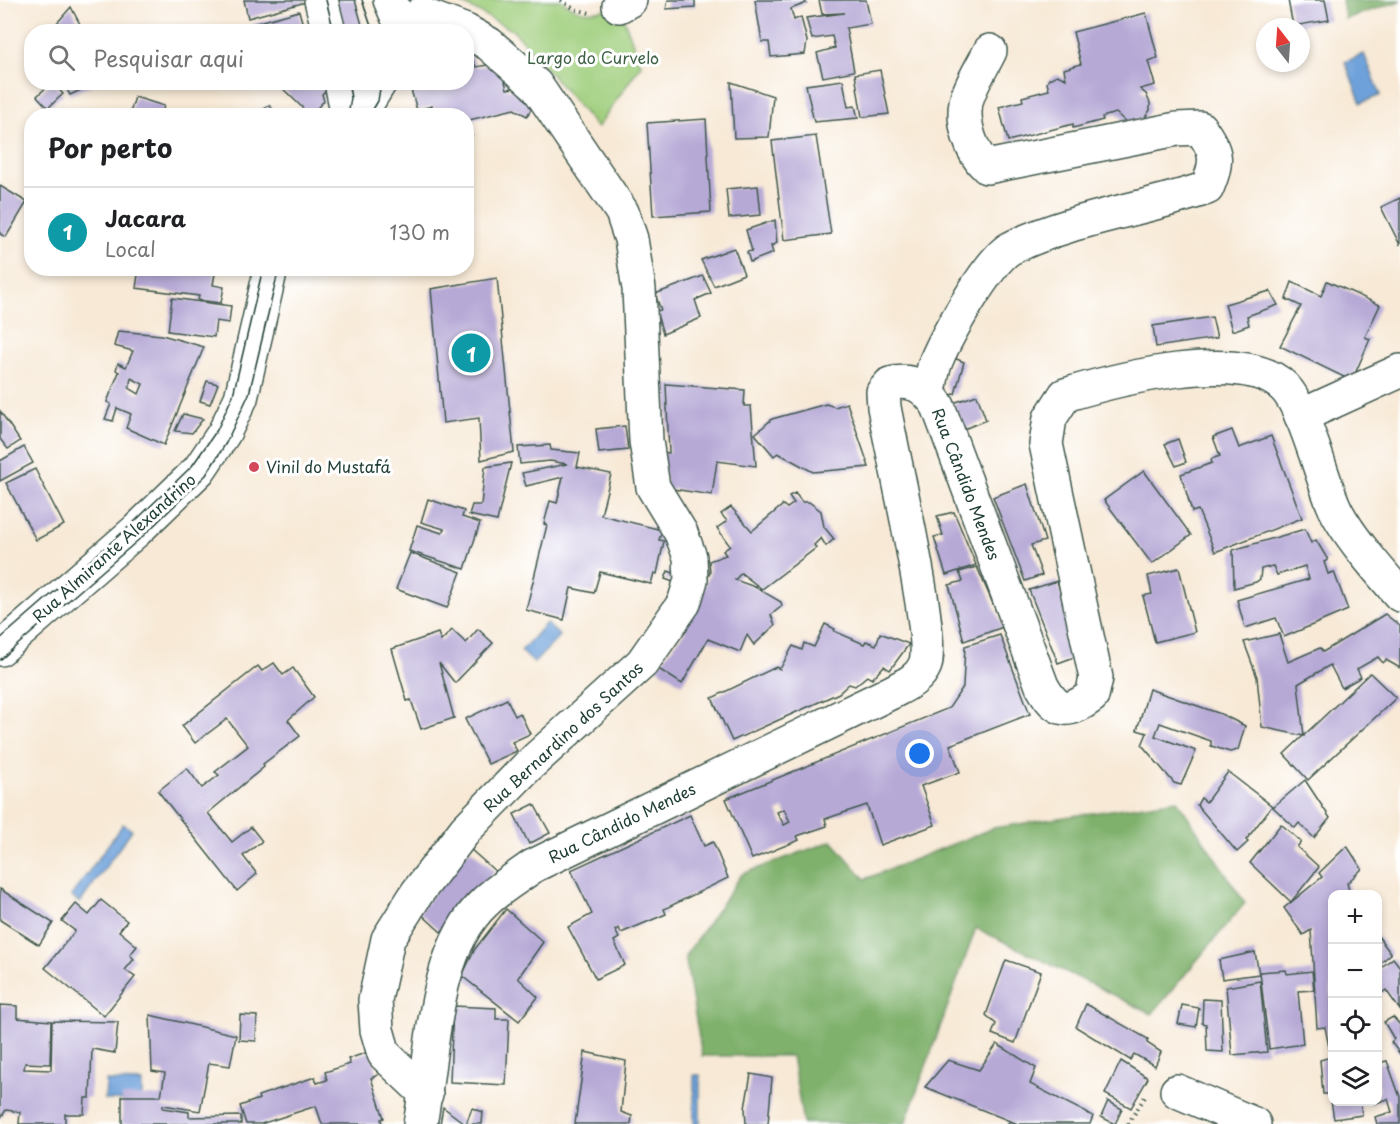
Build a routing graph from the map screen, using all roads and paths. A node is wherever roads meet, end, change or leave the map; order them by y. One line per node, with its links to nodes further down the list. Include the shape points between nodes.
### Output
1 (321, 0): 4 (street)
2 (390, 0): 3 (street)
3 (415, 19): 5 (street, Rua Bernardino dos Santos)
4 (327, 24)
5 (436, 24)
6 (474, 36): 19 (street, Rua Bernardino dos Santos, via 536,85 622,212 632,239 639,289 646,441 653,487 681,532 690,557 691,580 684,603 642,663 527,767 466,829 388,939 375,1000 377,1030 384,1054)
7 (990, 51): 14 (street, via 966,102 969,134 977,158 987,167 1177,129 1200,128 1215,148 1215,169 1207,188 1162,204 1073,225 1009,249 973,291 936,362)
8 (343, 90): 10 (street)
9 (375, 90): 11 (street)
10 (346, 108)
11 (364, 108)
12 (269, 276): 17 (street, Rua Almirante Alexandrino, via 241,398 200,471)
13 (1400, 371): 15 (street)
14 (928, 392): 15 (street, Rua Cândido Mendes, via 938,406 1042,686 1052,702 1072,709 1092,696 1096,678 1046,444 1050,418 1065,395 1138,375 1224,367 1264,373 1285,387); 19 (street, Rua Cândido Mendes, via 914,382 900,381 883,392 926,631 926,664 916,678 890,693 533,866 484,902 455,944 437,1005)
15 (1301, 416): 16 (street, Rua Cândido Mendes, via 1334,507)
16 (1400, 595)
17 (0, 650)
18 (1177, 1091): 20 (street)
19 (423, 1109)
20 (1254, 1124)

